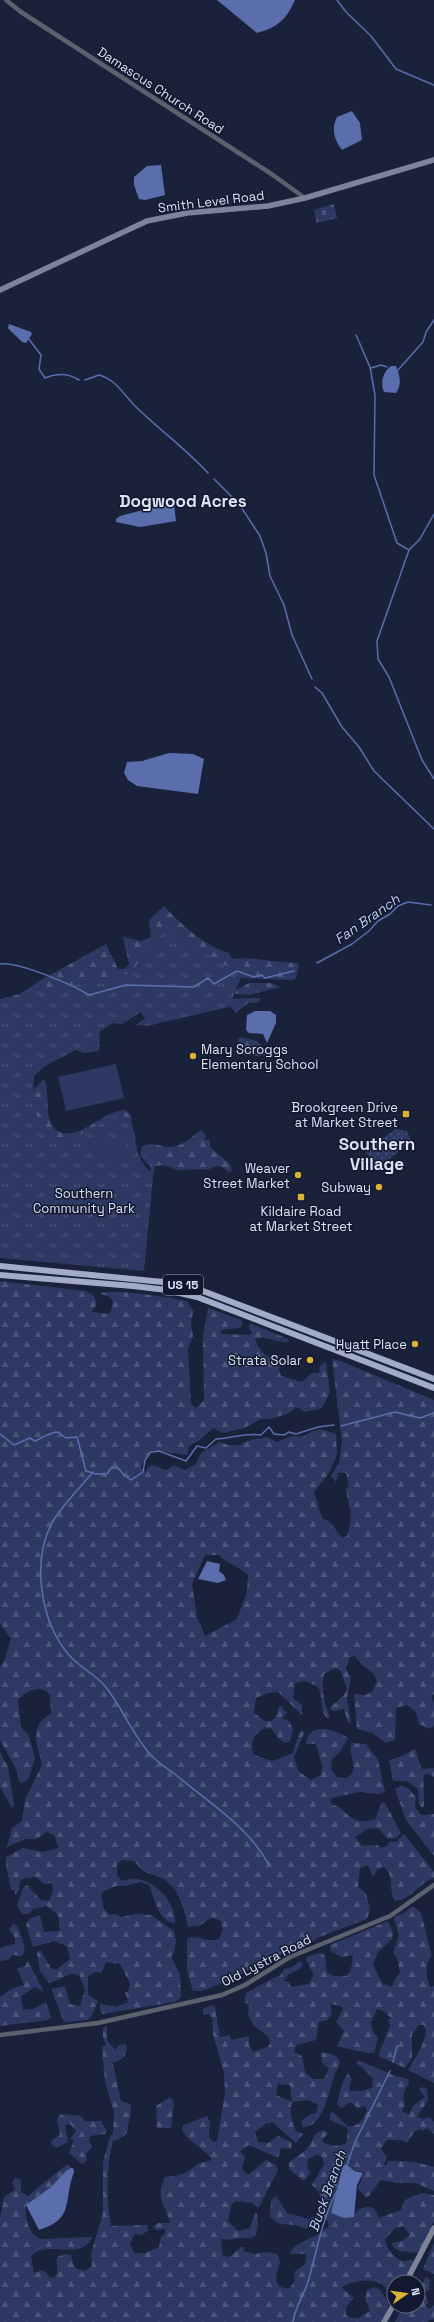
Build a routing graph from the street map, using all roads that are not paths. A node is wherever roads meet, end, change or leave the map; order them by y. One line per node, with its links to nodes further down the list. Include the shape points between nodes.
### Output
1 (6, 0): 3 (street, Damascus Church Road, via 265,169)
2 (434, 160): 3 (main road, Smith Level Road)
3 (305, 198): 4 (main road, Smith Level Road, via 268,206 185,213 147,221)
4 (0, 290)
5 (0, 1266): 7 (highway, US 15, via 137,1279 195,1288)
6 (0, 1275): 8 (highway, US 15, via 133,1286 197,1297)
7 (434, 1379)
8 (434, 1388)
9 (434, 1886): 10 (street, Old Lystra Road, via 390,1916 290,1957 245,1985 222,1995 92,2024)
10 (0, 2035)
11 (434, 2228): 12 (main road)
12 (410, 2274)

